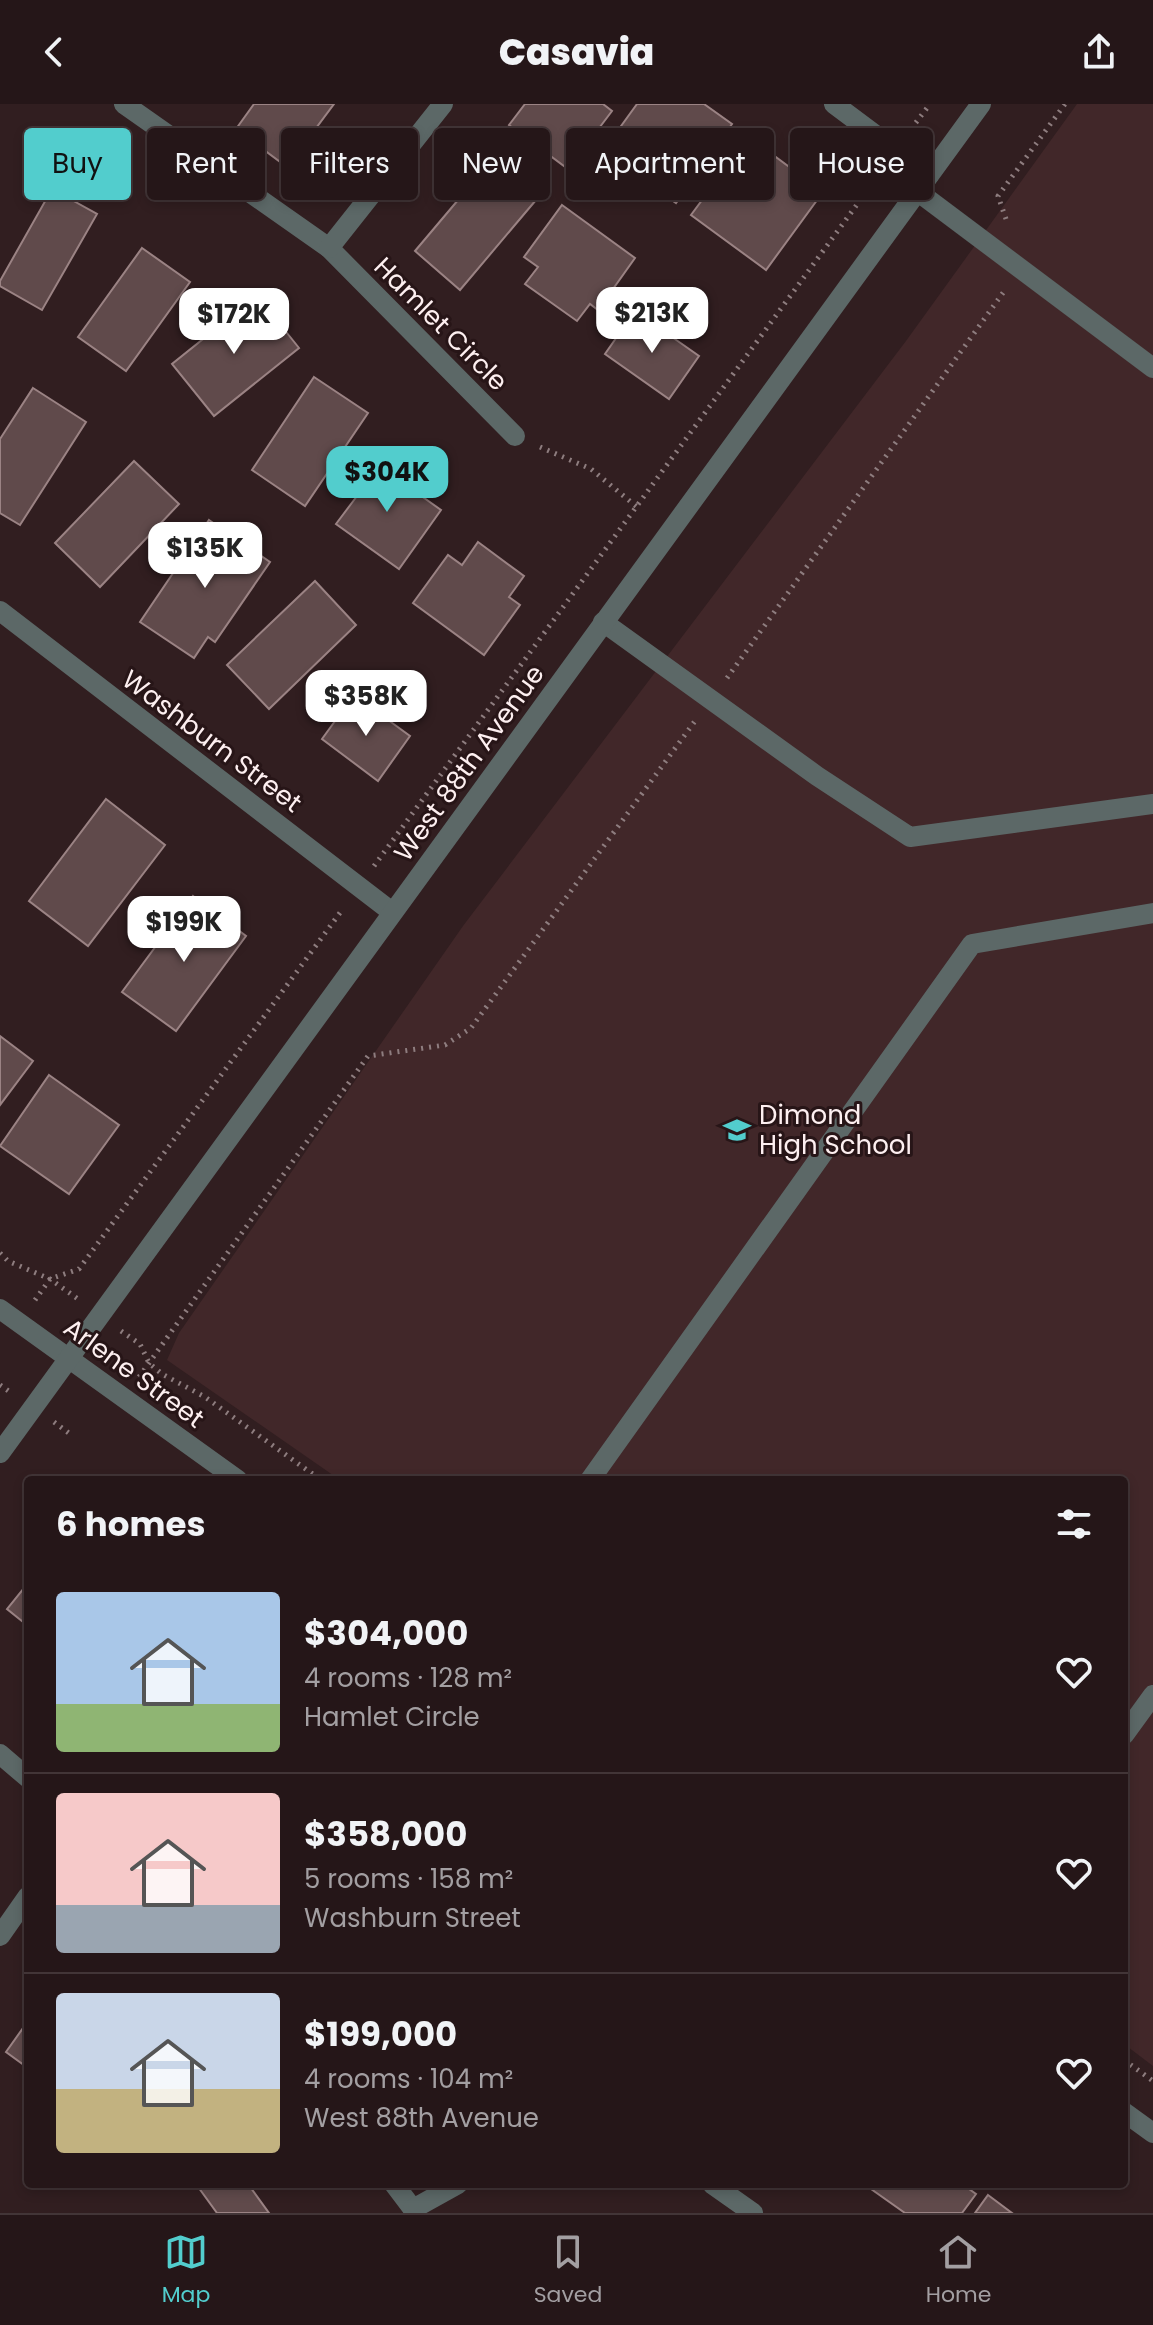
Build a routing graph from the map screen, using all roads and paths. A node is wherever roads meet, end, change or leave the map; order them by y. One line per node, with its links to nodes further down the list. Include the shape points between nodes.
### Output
1 (124, 104): 14 (street, Hamlet Circle)
2 (443, 104): 14 (street)
3 (834, 104): 7 (street)
4 (930, 104): 8 (path)
5 (981, 104): 9 (street, West 88th Avenue)
6 (1065, 104): 13 (path, via 998,196 1002,216)
7 (866, 128)
8 (913, 128)
9 (933, 169)
10 (933, 192): 15 (street)
11 (860, 200): 18 (path)
12 (911, 200): 20 (street, West 88th Avenue)
13 (1014, 225)
14 (329, 248): 17 (street, Hamlet Circle)
15 (1020, 267): 16 (street); 21 (path)
16 (1153, 368)
17 (515, 436): 18 (path, via 591,469)
18 (637, 507): 23 (path)
19 (0, 611): 23 (street, Washburn Street)
20 (603, 622): 21 (street); 24 (street, West 88th Avenue)
21 (710, 700): 22 (street, via 910,837); 31 (path, via 471,1028 445,1045 368,1056 149,1363)
22 (1153, 804)
23 (359, 887): 24 (street, Washburn Street); 26 (path, via 79,1269 50,1279)
24 (392, 912): 28 (street, West 88th Avenue)
25 (1153, 913): 32 (street, via 972,944)
26 (0, 1253)
27 (0, 1309): 28 (street, Arlene Street)
28 (68, 1358): 29 (street, West 88th Avenue); 30 (street, Arlene Street)
29 (2, 1446)
30 (232, 1476)
31 (315, 1476)
32 (593, 1476)
33 (1153, 1695): 34 (street)
34 (1128, 1729)
35 (0, 1754): 36 (street)
36 (24, 1775)
37 (24, 1902): 38 (street)
38 (0, 1936)
39 (1128, 2063): 40 (path)
40 (1153, 2081)
41 (1128, 2115): 42 (street)
42 (1153, 2133)
43 (397, 2188): 46 (street)
44 (451, 2188): 46 (street)
45 (718, 2188): 47 (street)
46 (414, 2211)
47 (753, 2213)

